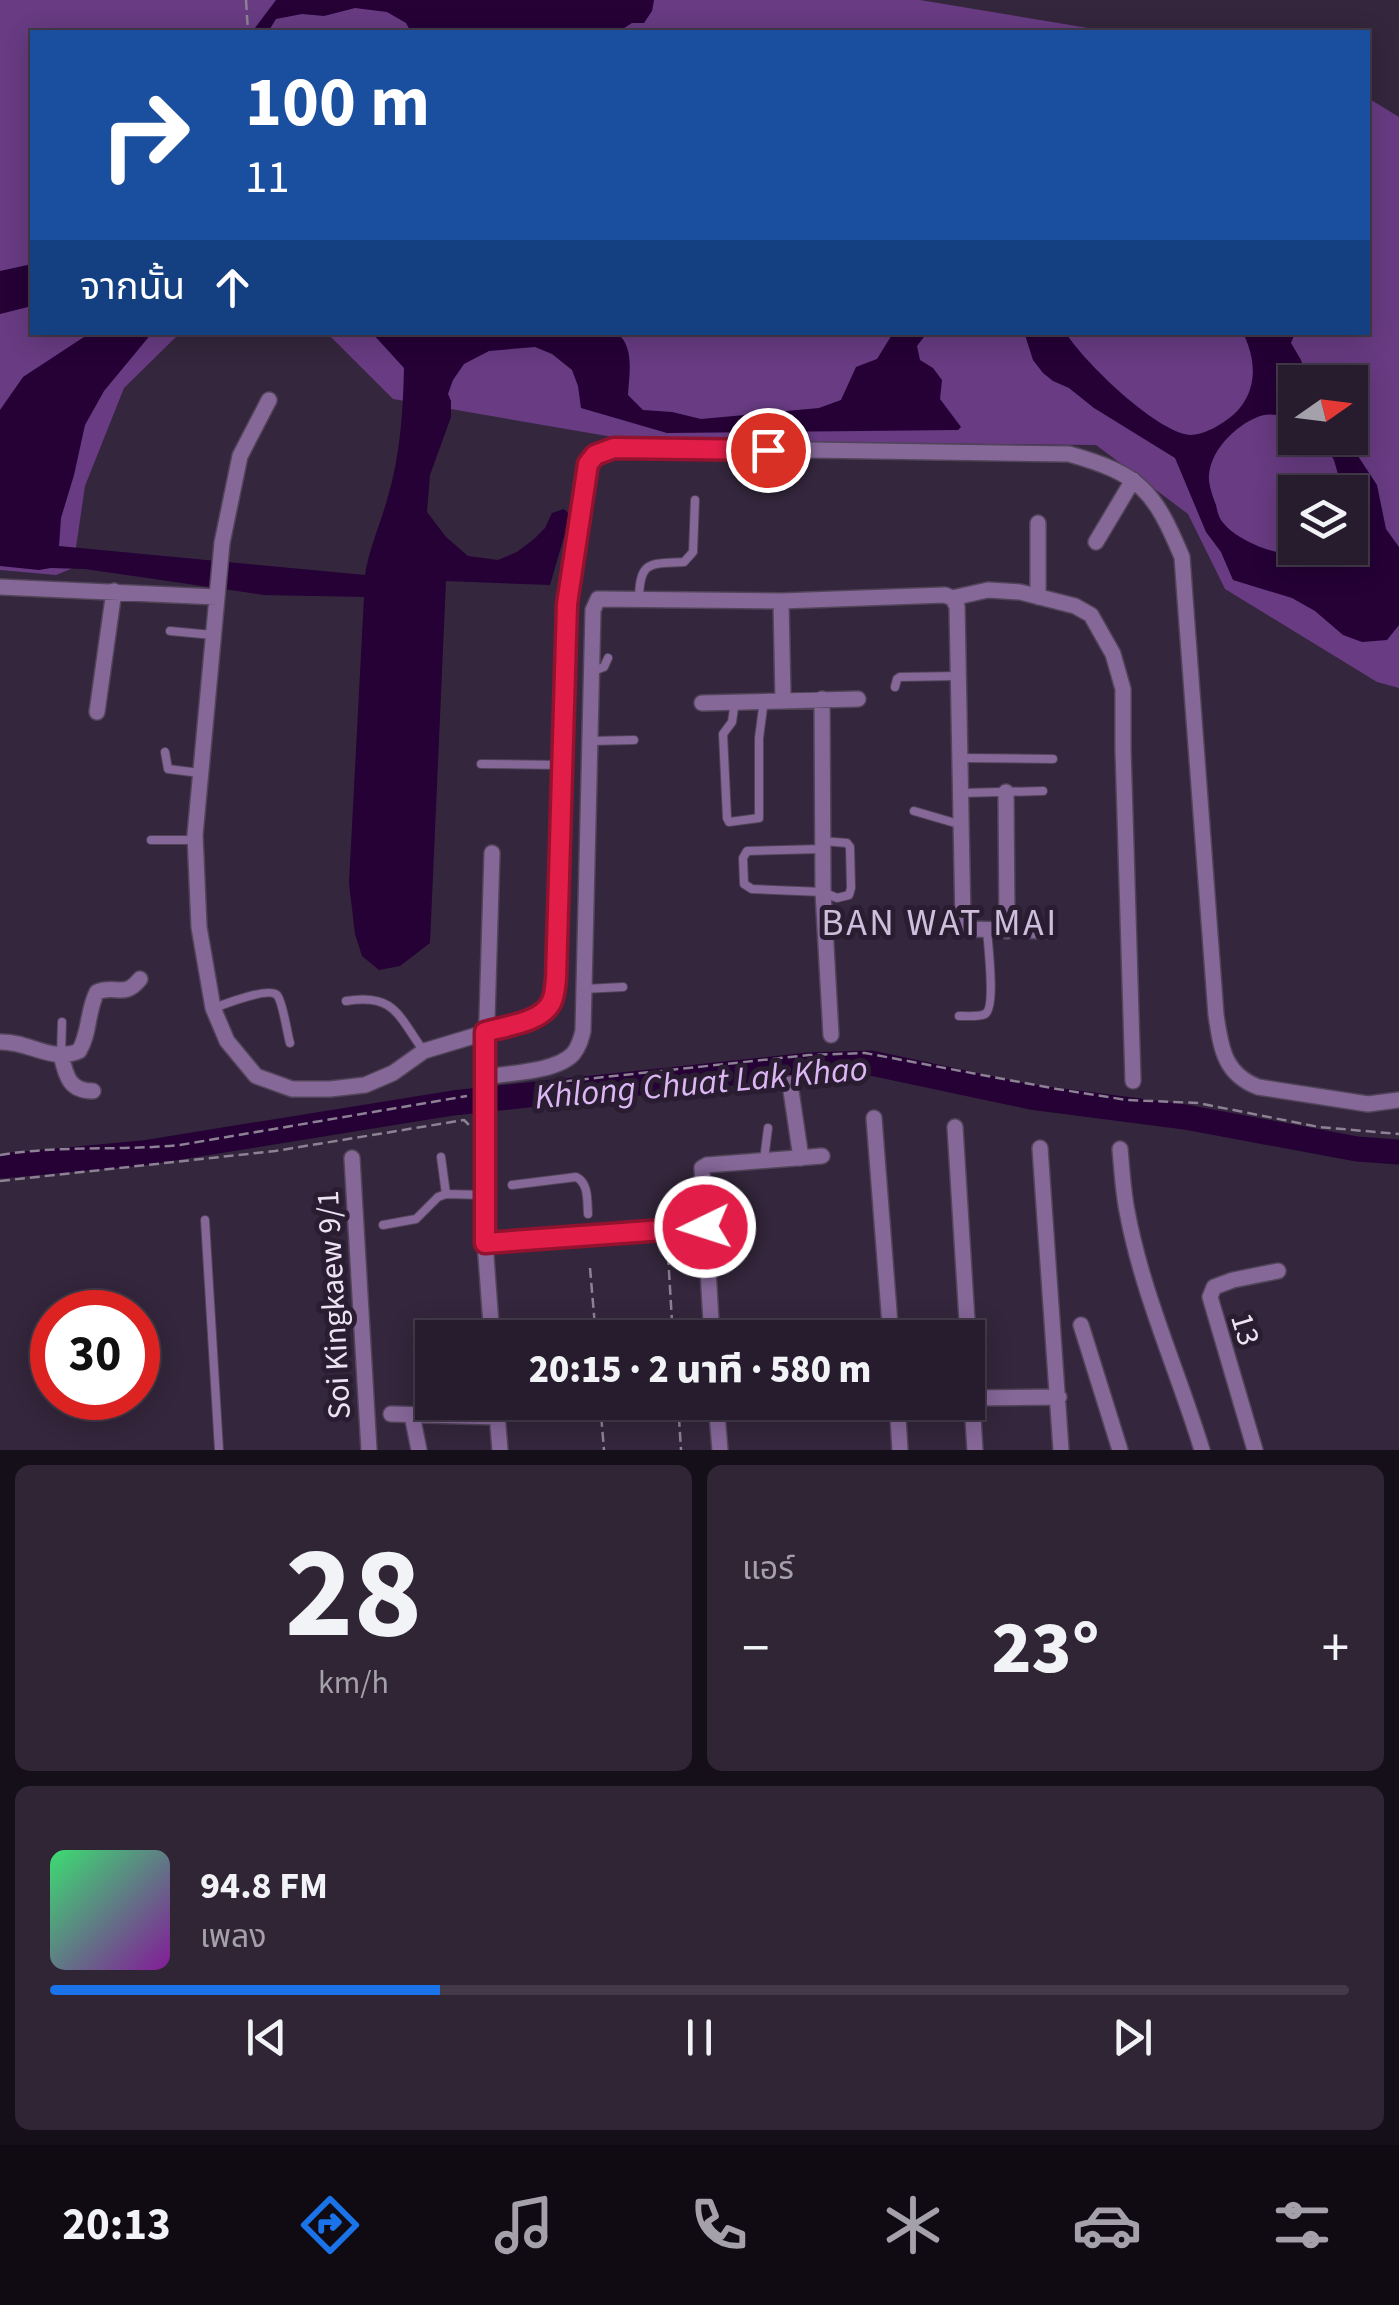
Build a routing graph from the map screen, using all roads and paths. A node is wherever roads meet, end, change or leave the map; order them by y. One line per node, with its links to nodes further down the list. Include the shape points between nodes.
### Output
1 (246, 0): 2 (path)
2 (248, 30)
3 (268, 400): 10 (street, via 240,456)
4 (1133, 480): 7 (street); 34 (street, via 1068,454 605,449 588,464 572,564); 67 (street, via 1155,501 1182,558 1216,1015 1226,1059 1244,1082 1258,1087 1368,1104)
5 (696, 500): 12 (lane, via 693,552 684,562 644,569)
6 (1038, 524): 11 (street)
7 (1096, 542)
8 (0, 586): 9 (street)
9 (114, 591): 10 (street); 27 (street)
10 (217, 594): 16 (street)
11 (1038, 597): 13 (street, via 988,590); 62 (street, via 1091,615 1123,690)
12 (638, 598): 14 (street); 18 (street, via 595,602)
13 (952, 598): 14 (street); 19 (street)
14 (781, 601): 24 (street)
15 (170, 631): 16 (lane)
16 (213, 635): 35 (street)
17 (608, 658): 18 (lane)
18 (592, 672): 29 (street)
19 (958, 676): 20 (lane, via 900,676); 31 (street)
20 (896, 687)
21 (822, 699): 22 (street); 24 (street); 43 (street)
22 (858, 699)
23 (764, 700): 24 (street); 25 (street); 25 (lane, via 759,815 735,823 727,818 722,734)
24 (782, 700)
25 (735, 701): 26 (street)
26 (702, 703)
27 (97, 712)
28 (634, 740): 29 (lane)
29 (590, 742): 51 (street)
30 (165, 752): 35 (lane, via 168,769)
31 (960, 758): 32 (lane); 38 (street)
32 (1053, 759)
33 (481, 764): 34 (lane)
34 (562, 765): 56 (street, via 553,1000 534,1018)
35 (201, 774): 42 (street)
36 (1043, 791): 37 (lane)
37 (1006, 792): 38 (lane); 48 (street)
38 (961, 793): 40 (street)
39 (914, 811): 40 (lane)
40 (962, 825): 46 (street, via 964,924)
41 (151, 840): 42 (lane)
42 (195, 840): 53 (street)
43 (822, 845): 45 (street); 45 (lane, via 850,847 852,888 838,898); 45 (lane, via 752,850 743,858 746,887)
44 (492, 853): 56 (street)
45 (823, 892): 57 (street)
46 (987, 930): 48 (street); 54 (lane, via 988,1011)
47 (1045, 931): 48 (street)
48 (1007, 932)
49 (140, 978): 61 (street, via 125,991 96,992 79,1051)
50 (623, 988): 51 (lane)
51 (584, 989): 65 (street, via 583,1031 572,1056)
52 (346, 1001): 60 (lane, via 366,998 393,1008)
53 (213, 1008): 59 (lane, via 272,992); 60 (street, via 227,1041 256,1076 292,1089 364,1085)
54 (959, 1016)
55 (62, 1022): 61 (lane)
56 (485, 1032): 60 (street); 65 (street)
57 (831, 1036)
58 (0, 1042): 61 (street)
59 (290, 1043)
60 (424, 1051)
61 (61, 1055): 66 (street, via 70,1084)
62 (1132, 1081)
63 (790, 1084): 79 (street)
64 (538, 1085): 71 (path, via 865,1053 1127,1100)
65 (483, 1088): 72 (street, bridge); 75 (path, via 180,1144)
66 (93, 1092)
67 (1399, 1100)
68 (874, 1118): 99 (street)
69 (955, 1127): 100 (street)
70 (768, 1128): 80 (lane)
71 (1399, 1134)
72 (486, 1141): 81 (path, via 464,1120 275,1151); 84 (street)
73 (1040, 1148): 102 (street)
74 (1120, 1149): 124 (street, via 1126,1210 1149,1296)
75 (0, 1155)
76 (822, 1156): 79 (street)
77 (352, 1158): 114 (street, Soi Kingkaew 9/1)
78 (440, 1158): 83 (lane)
79 (800, 1158): 80 (street)
80 (764, 1160): 88 (street, via 702,1168)
81 (0, 1180)
82 (512, 1185): 85 (lane, via 576,1176 586,1186)
83 (446, 1194): 84 (lane); 87 (lane, via 416,1219)
84 (485, 1194): 89 (street)
85 (588, 1214)
86 (205, 1220): 113 (lane)
87 (383, 1225)
88 (705, 1227): 89 (street); 90 (street)
89 (485, 1243): 95 (street)
90 (706, 1252): 91 (lane); 98 (street)
91 (744, 1253)
92 (668, 1255): 97 (path)
93 (590, 1268): 96 (path)
94 (1278, 1271): 125 (street, 13, via 1214,1287 1210,1297)
95 (491, 1320)
96 (594, 1320)
97 (673, 1320)
98 (711, 1320)
99 (891, 1320)
100 (966, 1320)
101 (1081, 1325): 123 (street)
102 (1059, 1396): 103 (street); 122 (street)
103 (985, 1398)
104 (391, 1414): 105 (street)
105 (412, 1415): 106 (street); 115 (street)
106 (415, 1415)
107 (498, 1420): 116 (street)
108 (602, 1420): 117 (path)
109 (679, 1420): 118 (path)
110 (718, 1420): 119 (street)
111 (898, 1420): 120 (street)
112 (973, 1420): 121 (street)
113 (218, 1450)
114 (368, 1450)
115 (419, 1450)
116 (500, 1450)
117 (604, 1450)
118 (681, 1450)
119 (720, 1450)
120 (900, 1450)
121 (976, 1450)
122 (1062, 1450)
123 (1120, 1450)
124 (1202, 1450)
125 (1254, 1450)

